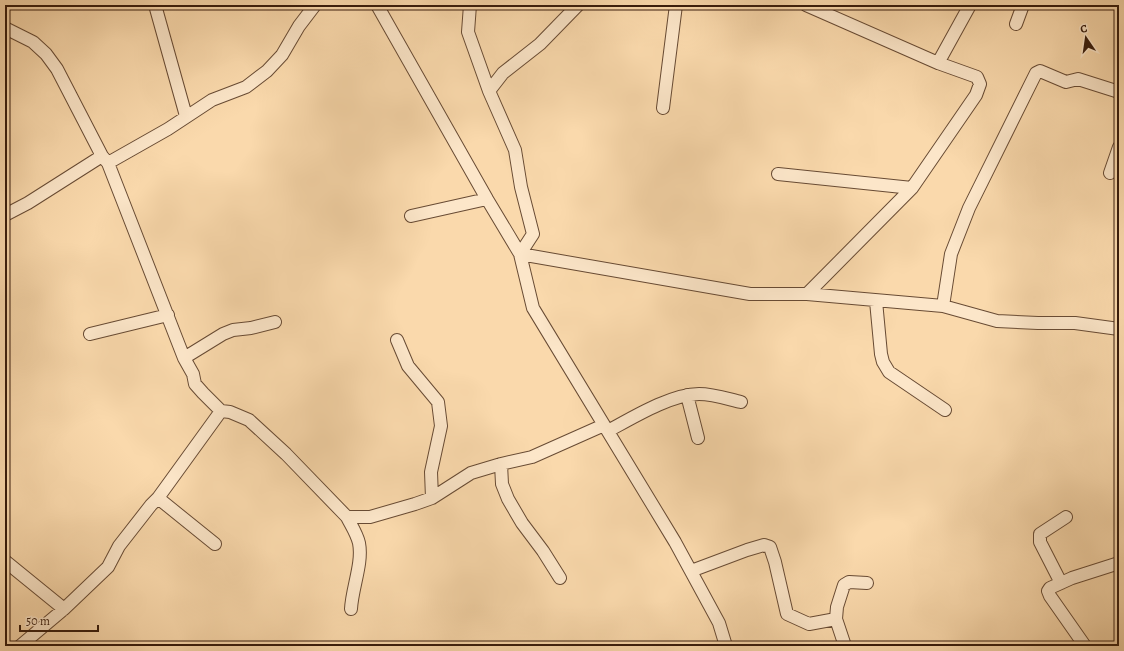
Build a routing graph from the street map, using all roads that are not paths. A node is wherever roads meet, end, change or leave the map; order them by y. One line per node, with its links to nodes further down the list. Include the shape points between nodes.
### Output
1 (154, 5): 16 (street)
2 (315, 5): 16 (street, via 282,55 267,71 246,87 212,100)
3 (377, 5): 22 (street)
4 (470, 5): 13 (street, via 468,32)
5 (578, 5): 13 (street, via 540,44 503,73)
6 (676, 5): 15 (street)
7 (806, 5): 12 (street)
8 (970, 5): 12 (street)
9 (1024, 5): 10 (street)
10 (1016, 24)
11 (5, 28): 18 (street, via 33,42 46,54 57,69)
12 (938, 63): 21 (street, via 977,77 980,84 976,95)
13 (489, 91): 25 (street, via 515,150 533,234)
14 (1119, 92): 28 (street, via 1087,81 1078,79 1066,82 1040,71 1036,73 969,208 951,254)
15 (663, 108)
16 (186, 116): 18 (street, via 168,129)
17 (1119, 147): 19 (street)
18 (105, 160): 23 (street); 29 (street)
19 (1114, 166)
20 (778, 174): 21 (street)
21 (912, 188): 26 (street)
22 (487, 199): 24 (street); 25 (street)
23 (5, 215)
24 (411, 216)
25 (520, 254): 26 (street, via 750,294); 39 (street, via 533,308)
26 (807, 294): 27 (street)
27 (876, 301): 28 (street); 38 (street, via 881,354 889,372)
28 (943, 306): 31 (street, via 996,321 1075,323)
29 (168, 315): 32 (street); 34 (street)
30 (275, 322): 34 (street, via 233,330)
31 (1119, 329)
32 (90, 334)
33 (397, 340): 43 (street, via 408,366 438,402 441,426 431,472)
34 (184, 358): 37 (street, via 193,374 195,384)
35 (687, 395): 36 (street, via 708,395); 39 (street); 40 (street)
36 (741, 402)
37 (221, 410): 42 (street); 44 (street, via 249,420)
38 (945, 410)
39 (606, 428): 41 (street, via 532,457); 49 (street)
40 (698, 438)
41 (501, 464): 43 (street, via 471,472); 50 (street, via 502,484 508,500)
42 (158, 498): 46 (street); 53 (street, via 119,546 108,567)
43 (432, 498): 44 (street, via 370,517)
44 (347, 517): 54 (street, via 358,542 360,554)
45 (1066, 517): 52 (street, via 1040,534 1040,542)
46 (215, 544)
47 (5, 560): 53 (street)
48 (1119, 563): 52 (street)
49 (691, 571): 55 (street, via 764,546 770,548 775,562 787,614 809,624); 57 (street, via 719,623)
50 (560, 578)
51 (867, 583): 55 (street, via 849,582 844,585)
52 (1061, 583): 59 (street, via 1048,591)
53 (64, 608): 56 (street)
54 (351, 609)
55 (836, 619): 58 (street)
56 (20, 646)
57 (726, 646)
58 (845, 646)
59 (1085, 646)

